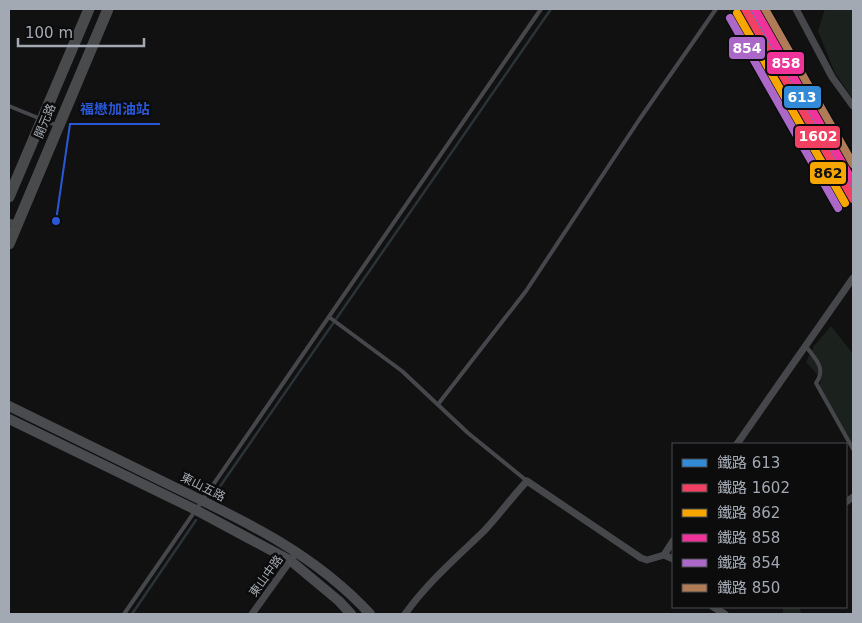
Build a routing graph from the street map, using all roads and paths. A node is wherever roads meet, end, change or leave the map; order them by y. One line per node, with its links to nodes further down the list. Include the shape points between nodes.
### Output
1 (89, 9): 8 (main road, 開元路)
2 (108, 9): 9 (main road, 開元路)
3 (541, 9): 13 (lane)
4 (716, 9): 15 (lane, via 526,291)
5 (796, 9): 7 (street, via 832,77)
6 (9, 106): 8 (lane)
7 (853, 106)
8 (43, 120): 9 (lane); 10 (main road, 開元路)
9 (58, 126): 11 (main road, 開元路)
10 (9, 197)
11 (11, 232)
12 (853, 278): 14 (street)
13 (329, 316): 15 (lane); 21 (lane)
14 (805, 344): 18 (street); 19 (lane, via 821,367 822,375 816,383)
15 (439, 403): 20 (lane, via 468,433)
16 (9, 406): 21 (street, 東山五路)
17 (9, 420): 22 (street, 東山五路)
18 (738, 443)
19 (853, 449)
20 (526, 481): 25 (street, via 641,558 647,560); 33 (street, via 484,531 421,593)
21 (202, 500): 22 (lane); 24 (street, 東山五路)
22 (196, 510): 27 (street, 東山五路); 29 (lane)
23 (672, 543): 25 (street)
24 (298, 551): 27 (street, 東山中路); 32 (street, 東山五路, via 350,592)
25 (664, 555): 26 (street)
26 (672, 559)
27 (291, 561): 30 (street, 東山中路); 31 (street, 東山五路)
28 (717, 608): 34 (street)
29 (124, 614)
30 (252, 614)
31 (351, 614)
32 (370, 614)
33 (405, 614)
34 (725, 614)

